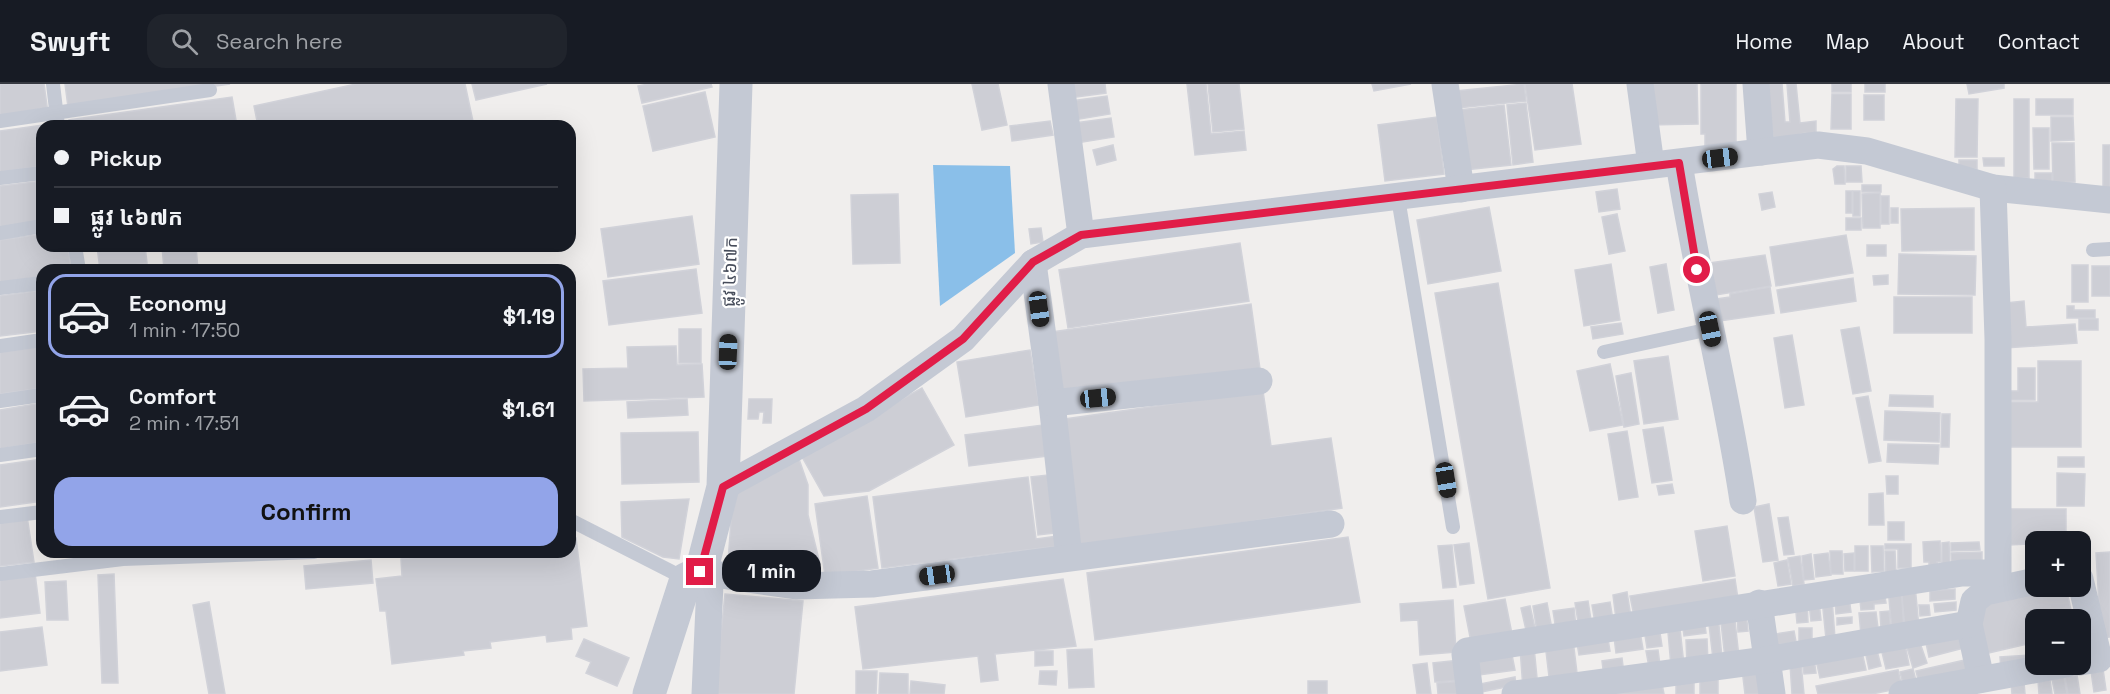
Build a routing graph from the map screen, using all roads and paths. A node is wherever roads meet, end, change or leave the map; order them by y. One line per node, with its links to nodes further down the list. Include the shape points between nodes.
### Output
1 (53, 84): 8 (lane)
2 (736, 84): 37 (street, ផ្លូវ ៤៦៧ក)
3 (1061, 84): 21 (street)
4 (1445, 84): 16 (street)
5 (1640, 84): 12 (street)
6 (1756, 84): 10 (street)
7 (210, 90): 8 (lane)
8 (58, 119): 9 (lane)
9 (0, 121)
10 (1761, 152): 11 (street); 15 (street, via 1818,145 1855,149)
11 (1679, 163): 12 (street); 27 (street)
12 (1651, 165): 16 (street)
13 (36, 174): 14 (lane)
14 (0, 178)
15 (1993, 188): 18 (street); 48 (street)
16 (1461, 189): 17 (street)
17 (1398, 198): 21 (street); 43 (lane)
18 (2110, 201)
19 (36, 227): 20 (lane)
20 (0, 233)
21 (1081, 235): 24 (street)
22 (2110, 249): 23 (lane)
23 (2092, 250)
24 (1033, 262): 34 (street); 37 (street, via 955,345 866,409)
25 (36, 283): 26 (lane)
26 (0, 288)
27 (1710, 329): 30 (lane); 38 (street)
28 (36, 341): 29 (lane)
29 (0, 346)
30 (1604, 352)
31 (1259, 381): 34 (street)
32 (36, 396): 33 (lane)
33 (0, 401)
34 (1052, 403): 44 (street)
35 (36, 450): 36 (lane)
36 (0, 455)
37 (723, 487): 47 (street, ផ្លូវ ៤៦៧ក)
38 (1743, 501)
39 (36, 513): 40 (lane)
40 (0, 517)
41 (576, 523): 47 (lane)
42 (1331, 524): 44 (street)
43 (1454, 526)
44 (1069, 557): 47 (street, via 872,584 796,586)
45 (109, 558): 46 (lane)
46 (0, 574)
47 (693, 575): 57 (street, ផ្លូវ ៤៦៧ក); 58 (street, via 710,584)
48 (2000, 581): 49 (street); 51 (street, via 1962,573); 52 (street, via 1974,601)
49 (2025, 581)
50 (2084, 597): 54 (street)
51 (1759, 603): 53 (street); 59 (street, via 1467,651)
52 (1970, 624): 53 (street); 56 (street)
53 (1767, 660): 60 (street); 61 (street)
54 (2097, 661)
55 (2025, 671): 56 (street)
56 (1981, 679): 62 (street)
57 (649, 694)
58 (705, 694)
59 (1470, 694)
60 (1515, 694)
61 (1772, 694)
62 (1902, 694)

